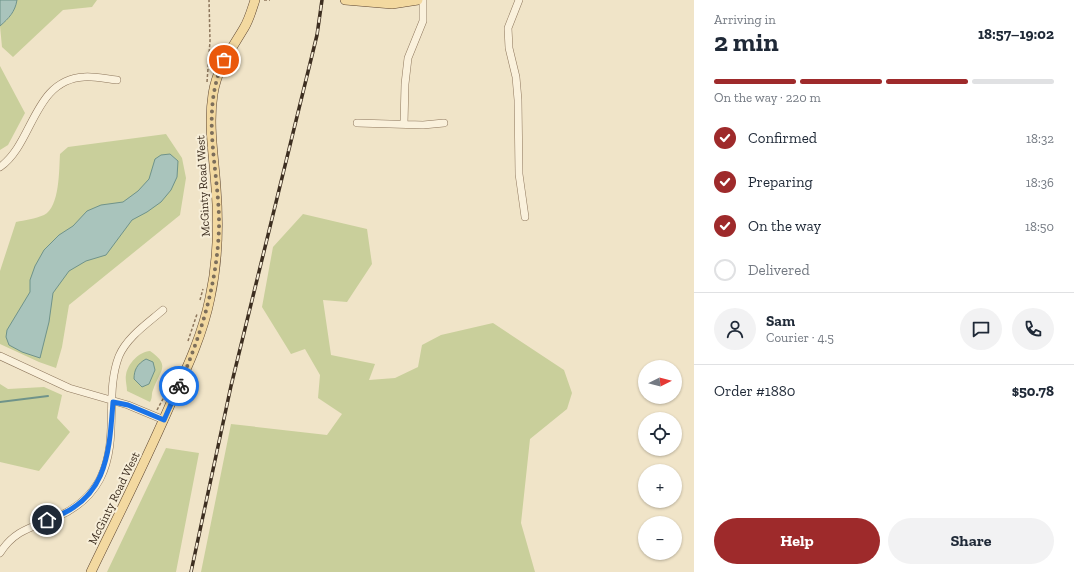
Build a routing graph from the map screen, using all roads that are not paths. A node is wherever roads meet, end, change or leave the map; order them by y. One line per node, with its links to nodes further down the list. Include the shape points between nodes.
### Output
1 (255, 0): 15 (main road, McGinty Road West, via 244,28 219,70 212,107 219,226 216,266 204,321 190,361)
2 (345, 0): 3 (main road, via 392,4)
3 (418, 0)
4 (423, 0): 9 (street, via 423,21 408,58)
5 (519, 0): 11 (street, via 508,28 509,48 516,77 520,174)
6 (117, 80): 10 (street, via 83,77 64,81 50,91 19,146 9,161)
7 (357, 123): 9 (street)
8 (444, 123): 9 (street)
9 (404, 124)
10 (0, 167)
11 (525, 217)
12 (163, 310): 14 (street, via 131,338 119,356 114,376)
13 (0, 356): 14 (street, via 69,388)
14 (113, 402): 15 (street, via 128,405); 16 (street, via 108,456 99,479 90,492 71,510 20,531)
15 (164, 420): 17 (main road, McGinty Road West)
16 (0, 553)
17 (91, 572)

